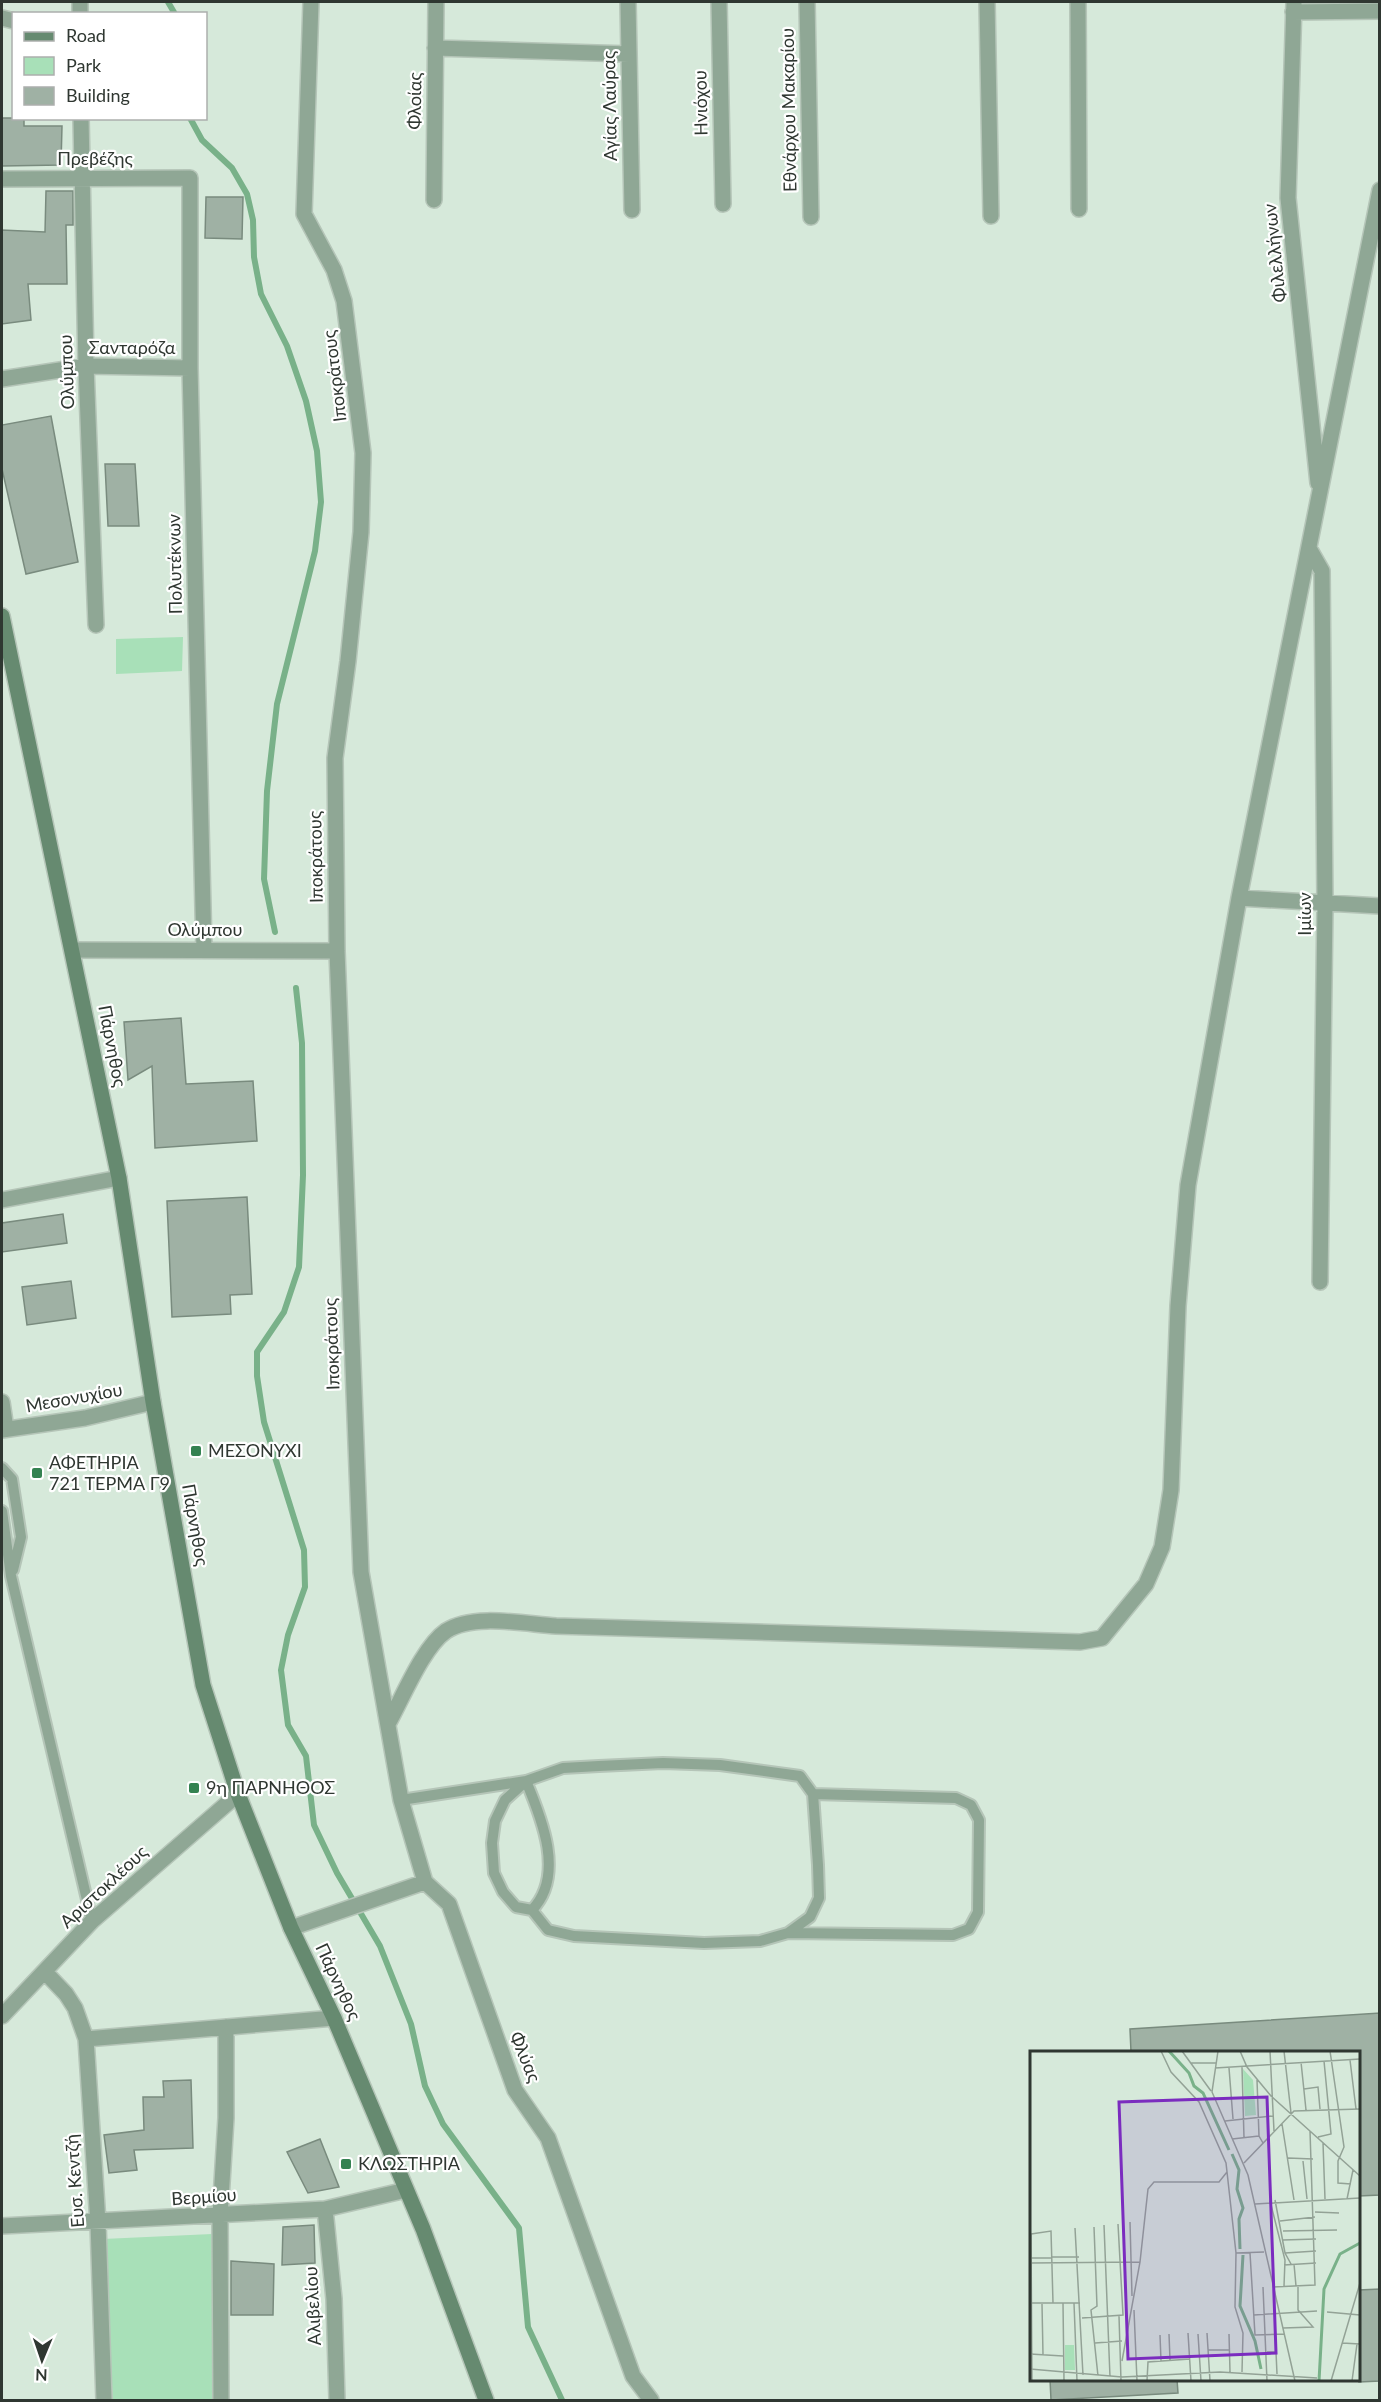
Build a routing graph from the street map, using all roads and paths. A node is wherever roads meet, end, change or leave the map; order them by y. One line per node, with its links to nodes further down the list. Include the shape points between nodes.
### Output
1 (311, 2): 35 (street, Ιποκράτους, via 304,214 334,270 344,301 363,453 360,544 335,758)
2 (436, 2): 10 (street, Φλοίας)
3 (628, 2): 11 (street, Αγίας Λαύρας)
4 (718, 2): 18 (street, Ηνιόχου)
5 (807, 2): 22 (street, Εθνάρχου Μακαρίου)
6 (987, 2): 21 (street)
7 (1078, 2): 19 (street)
8 (1293, 7): 9 (street); 26 (street, Φιλελλήνων, via 1288,198)
9 (1380, 11)
10 (435, 48): 11 (street); 17 (street, Φλοίας)
11 (628, 54): 20 (street, Αγίας Λαύρας)
12 (81, 120): 15 (street, Ολύμπου)
13 (190, 178): 15 (street, Πρεβέζης); 24 (street, Πολυτέκνων)
14 (2, 179): 15 (street, Πρεβέζης)
15 (82, 179): 23 (street, Ολύμπου)
16 (1380, 190): 26 (street)
17 (434, 200)
18 (723, 204)
19 (1079, 209)
20 (632, 210)
21 (991, 216)
22 (811, 217)
23 (86, 366): 24 (street, Σανταρόζα); 25 (street, Σανταρόζα); 29 (street, Ολύμπου)
24 (190, 368): 34 (street, Πολυτέκνων)
25 (2, 379)
26 (1320, 500): 27 (street)
27 (1310, 550): 30 (street); 31 (street, Ιμίων, via 1322,571)
28 (2, 618): 33 (main road, Πάρνηθος)
29 (96, 625)
30 (1239, 898): 31 (street); 46 (street, via 1188,1185 1178,1306 1171,1490 1162,1547 1146,1584 1102,1638 1080,1642 483,1622 445,1632 429,1649)
31 (1325, 905): 32 (street); 38 (street, Ιμίων)
32 (1380, 906)
33 (73, 950): 34 (street, Ολύμπου); 36 (main road, Πάρνηθος)
34 (204, 950): 35 (street, Ολύμπου)
35 (337, 951): 46 (street, Ιποκράτους, via 361,1572)
36 (119, 1178): 37 (street); 40 (main road, Πάρνηθος)
37 (2, 1200)
38 (1320, 1282)
39 (2, 1402): 41 (street)
40 (153, 1402): 41 (street, Μεσονυχίου, via 86,1418); 48 (main road, Πάρνηθος, via 203,1684)
41 (4, 1429)
42 (2, 1468): 45 (lane, via 12,1479 21,1537)
43 (2, 1511): 45 (lane)
44 (2, 1566): 45 (lane)
45 (11, 1576): 53 (lane)
46 (389, 1722): 50 (street)
47 (526, 1781): 49 (lane, via 563,1768 663,1763 720,1765 800,1776); 50 (lane); 52 (lane, via 546,1837 548,1860 546,1892); 52 (lane, via 505,1800 495,1821 492,1843 494,1873 503,1892 516,1907)
48 (238, 1794): 53 (street, Αριστοκλέους); 54 (main road, Πάρνηθος)
49 (813, 1794): 55 (lane, via 819,1898 810,1917); 55 (lane, via 956,1798 971,1805 979,1820 978,1912 969,1929 953,1935)
50 (401, 1800): 51 (street)
51 (425, 1882): 54 (street); 70 (street, Φλύας, via 449,1904 515,2090 548,2138 633,2376)
52 (532, 1910): 55 (lane, via 548,1930 574,1936 704,1943 760,1941)
53 (92, 1921): 56 (street, Αριστοκλέους)
54 (291, 1928): 58 (main road, Πάρνηθος)
55 (788, 1933)
56 (45, 1972): 57 (street, Αριστοκλέους); 60 (street, Ευσ. Κεντζή, via 75,2008)
57 (2, 2016)
58 (334, 2018): 59 (street); 61 (main road, Πάρνηθος)
59 (226, 2027): 60 (street); 63 (street)
60 (86, 2039): 64 (street, Ευσ. Κεντζή)
61 (406, 2190): 62 (street, Βερμίου); 69 (main road, Πάρνηθος)
62 (325, 2209): 63 (street, Βερμίου); 68 (street, Αλιβελίου, via 334,2299)
63 (220, 2215): 64 (street, Βερμίου); 67 (street)
64 (98, 2223): 65 (street, Βερμίου); 66 (street, Ευσ. Κεντζή)
65 (2, 2226)
66 (104, 2400)
67 (221, 2400)
68 (337, 2400)
69 (486, 2400)
70 (651, 2400)

